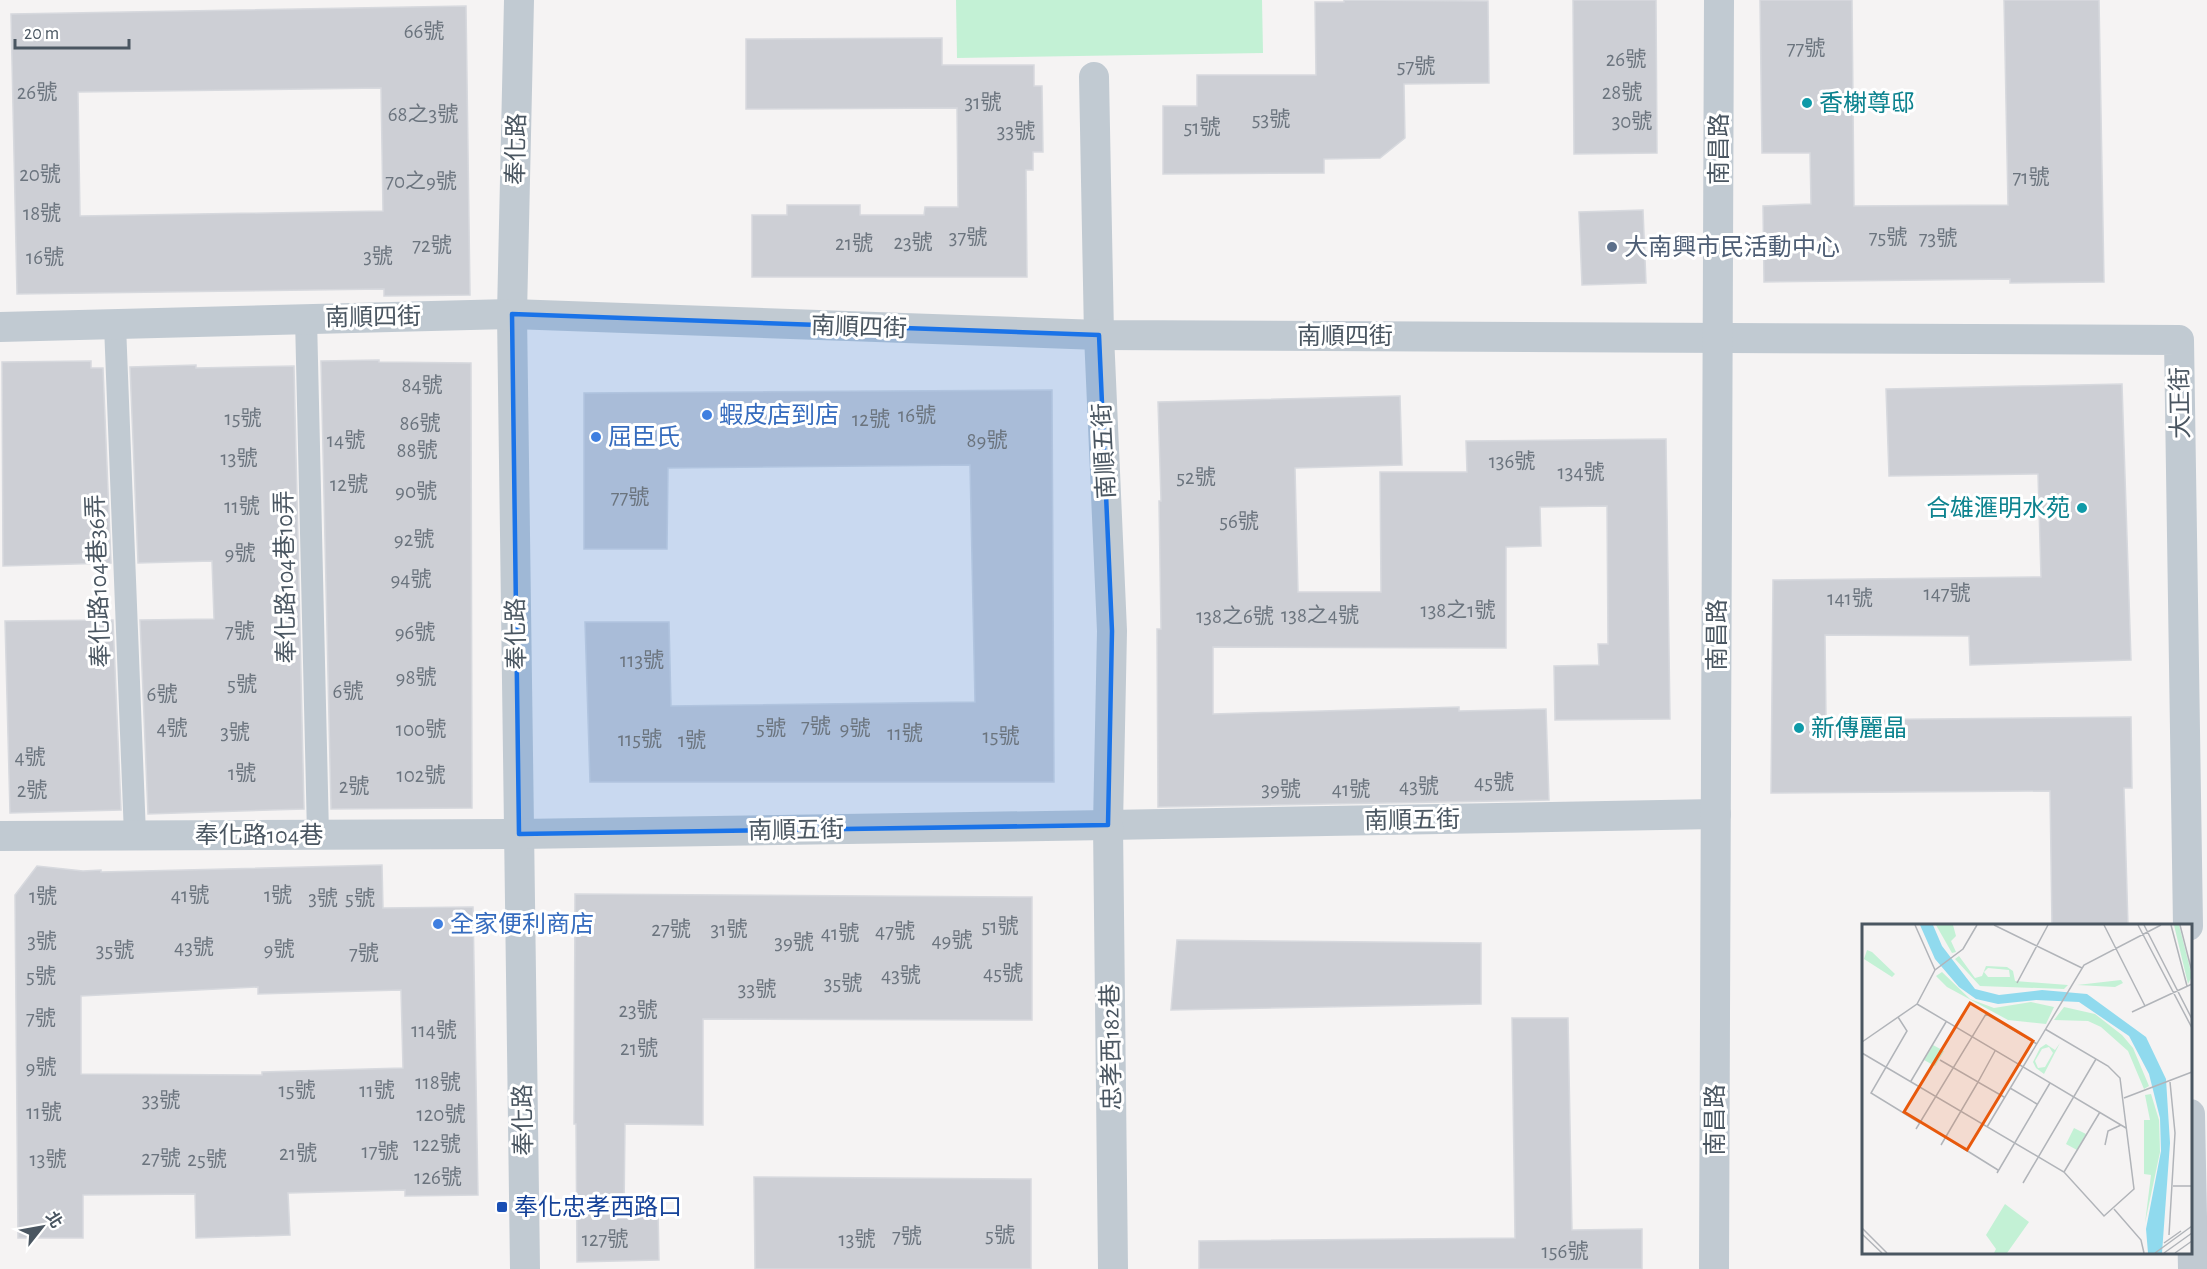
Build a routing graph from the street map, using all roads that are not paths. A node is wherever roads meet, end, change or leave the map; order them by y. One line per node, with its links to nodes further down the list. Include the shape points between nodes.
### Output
1 (519, 0): 4 (street, 奉化路)
2 (1719, 0): 9 (street, 南昌路)
3 (1094, 77): 8 (street, 南順五街)
4 (512, 314): 5 (street, 南順四街); 8 (street, 南順四街); 13 (street, 奉化路)
5 (306, 318): 6 (street, 南順四街); 12 (street, 奉化路104巷10弄)
6 (116, 325): 7 (street, 南順四街); 15 (street, 奉化路104巷36弄)
7 (0, 327)
8 (1099, 335): 9 (street, 南順四街); 11 (street, 南順五街, via 1112,631)
9 (1719, 337): 10 (street, 南昌路); 16 (street, 大正街, via 2179,340)
10 (1716, 814): 11 (street, 南順五街); 20 (street, 南昌路)
11 (1108, 825): 13 (street, 南順五街); 19 (street, 忠孝西182巷)
12 (318, 834): 13 (street, 奉化路104巷); 15 (street, 奉化路104巷)
13 (519, 834): 18 (street, 奉化路)
14 (0, 836): 15 (street, 奉化路104巷)
15 (135, 836)
16 (2188, 924)
17 (2192, 1217): 21 (street)
18 (525, 1269)
19 (1113, 1269)
20 (1714, 1269)
21 (2193, 1269)

